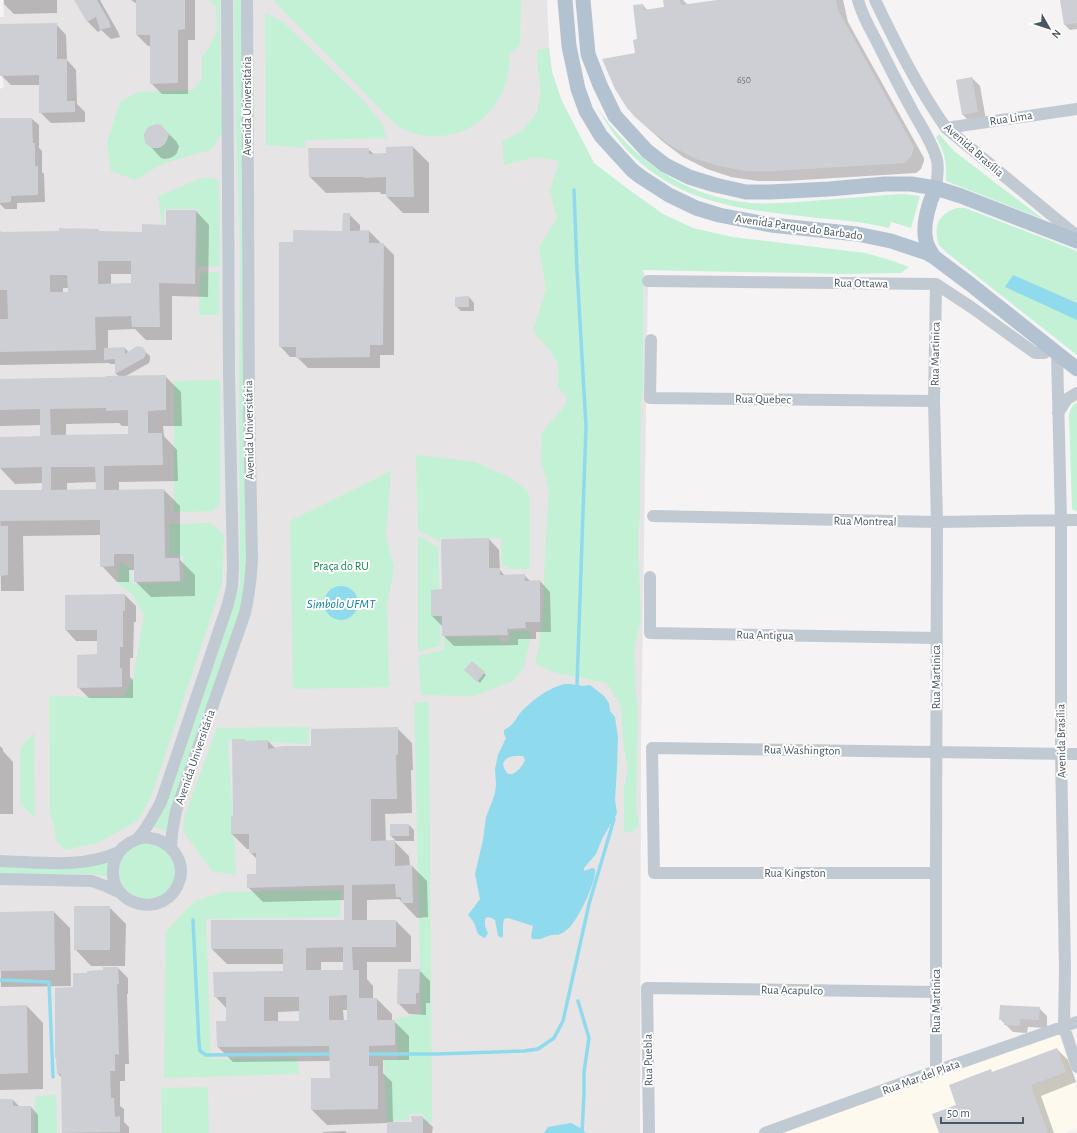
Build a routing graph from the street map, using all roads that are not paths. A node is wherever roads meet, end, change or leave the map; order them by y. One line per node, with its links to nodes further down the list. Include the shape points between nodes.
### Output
1 (227, 0): 30 (street, Avenida Universitária, via 232,587 161,802)
2 (246, 0): 31 (street, Avenida Universitária, via 251,581 245,612 176,811)
3 (565, 0): 12 (main road, Avenida Parque do Barbado, via 568,46 586,111 601,136 641,177 669,195 696,208 719,215 771,225 858,234 891,241)
4 (583, 0): 9 (main road, via 588,54 600,86 616,116 648,151 665,165 689,177 746,192 885,184 911,184)
5 (858, 0): 9 (street, Avenida Brasília, via 871,31 932,148 937,162)
6 (876, 0): 8 (street, Avenida Brasília, via 902,53)
7 (1077, 108): 8 (street, Rua Lima)
8 (946, 128): 10 (street, Avenida Brasília)
9 (936, 188): 11 (main road); 12 (main road, via 929,206 925,230 926,241)
10 (1077, 236)
11 (1077, 240)
12 (934, 257): 16 (main road, Avenida Parque do Barbado)
13 (648, 281): 14 (street, Rua Ottawa)
14 (936, 284): 16 (street, via 1035,353); 19 (street, Rua Martinica)
15 (651, 340): 19 (street, Rua Quebec, via 650,398)
16 (1054, 350): 17 (main road, Avenida Parque do Barbado); 20 (street, Avenida Brasília)
17 (1077, 369)
18 (1077, 393): 20 (street, via 1067,399)
19 (934, 401): 24 (street, Rua Martinica)
20 (1058, 413): 22 (street, Avenida Brasília)
21 (654, 516): 24 (street, Rua Montreal)
22 (1061, 520): 23 (street, Rua Montreal); 24 (street, Rua Montreal); 28 (street, Avenida Brasília)
23 (1077, 520)
24 (937, 522): 26 (street, Rua Martinica)
25 (650, 577): 26 (street, Rua Antigua, via 650,633)
26 (936, 638): 27 (street, Rua Martinica)
27 (936, 752): 28 (street, Rua Washington); 34 (street, Rua Washington, via 652,748); 35 (street, Rua Martinica)
28 (1061, 753): 29 (street, Rua Washington); 41 (street, Avenida Brasília)
29 (1077, 754)
30 (138, 839): 31 (street, via 160,840); 32 (street, Avenida Universitária, via 127,844)
31 (172, 847): 37 (street, Avenida Universitária, via 178,858 180,878 176,889 168,898 148,905 130,901)
32 (119, 852): 33 (street, Avenida Universitária, via 94,860 55,864); 37 (street, via 114,862 113,873 115,884)
33 (0, 861)
34 (654, 873): 35 (street, Rua Kingston)
35 (936, 873): 39 (street, Rua Martinica)
36 (0, 879): 37 (street, Avenida Universitária, via 92,881)
37 (121, 893)
38 (647, 988): 39 (street, Rua Acapulco); 44 (street, Rua Puebla)
39 (936, 992): 43 (street, Rua Martinica)
40 (1077, 1022): 41 (street, Rua Mar del Plata)
41 (1064, 1027): 42 (street, Avenida Brasília); 43 (street, Rua Mar del Plata)
42 (1077, 1067)
43 (936, 1071): 45 (street, Rua Mar del Plata)
44 (649, 1133)
45 (765, 1133)

